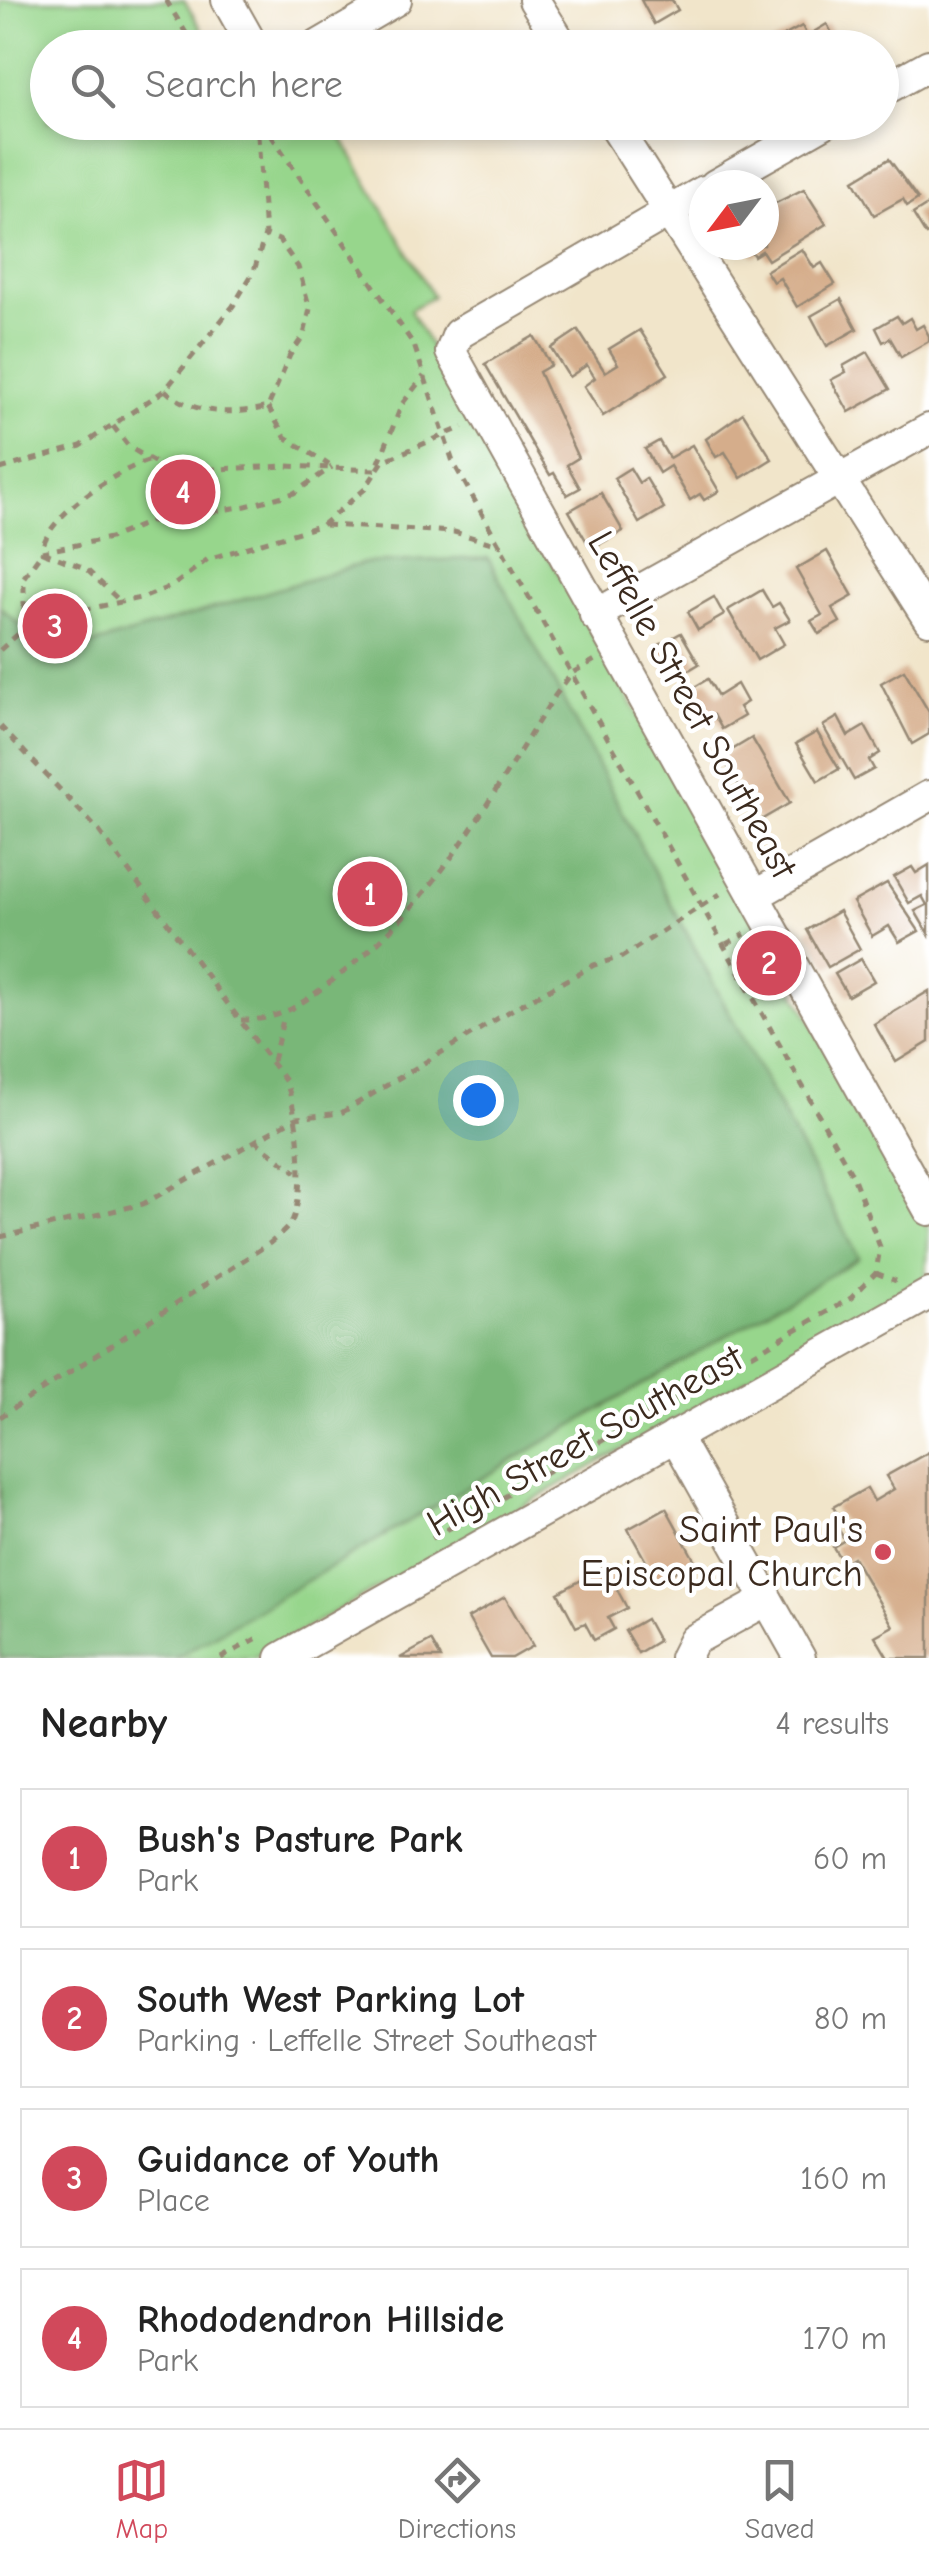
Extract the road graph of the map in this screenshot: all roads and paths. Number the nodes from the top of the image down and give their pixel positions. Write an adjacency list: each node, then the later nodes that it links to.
1 (166, 0): 5 (path)
2 (227, 0): 6 (street)
3 (396, 0): 7 (street)
4 (534, 0): 8 (street)
5 (184, 30)
6 (244, 30)
7 (345, 30)
8 (553, 30)
9 (929, 64): 10 (street)
10 (899, 81)
11 (261, 140): 18 (path)
12 (273, 140): 19 (path)
13 (623, 140): 17 (street)
14 (794, 140): 15 (street)
15 (741, 170)
16 (689, 199): 17 (street)
17 (668, 211): 22 (street, Leffelle Street Southeast); 30 (street)
18 (265, 234): 20 (path); 21 (path)
19 (424, 376): 25 (path); 29 (path)
20 (165, 390): 21 (path); 23 (path)
21 (268, 407): 27 (path)
22 (483, 415): 25 (path); 35 (street, Leffelle Street Southeast)
23 (112, 426): 26 (path); 28 (path)
24 (929, 430): 30 (street)
25 (445, 438): 29 (path); 32 (path)
26 (148, 461): 27 (path); 33 (path)
27 (332, 467): 29 (path); 33 (path)
28 (0, 469)
29 (376, 470): 31 (path)
30 (840, 480): 35 (street); 36 (street)
31 (322, 525): 32 (path); 34 (path)
32 (502, 546): 40 (path)
33 (42, 552): 34 (path); 37 (path)
34 (122, 603): 37 (path)
35 (596, 615): 38 (street, Leffelle Street Southeast)
36 (929, 620)
37 (24, 626): 39 (path)
38 (615, 649): 40 (path); 43 (street, Leffelle Street Southeast)
39 (0, 650)
40 (572, 673): 44 (path); 47 (path)
41 (0, 726): 48 (path)
42 (929, 796): 43 (street)
43 (749, 888): 44 (path); 53 (street, Leffelle Street Southeast)
44 (702, 904): 46 (path); 50 (path)
45 (734, 939): 46 (path)
46 (726, 944): 55 (path)
47 (284, 1016): 48 (path); 49 (path)
48 (241, 1020): 49 (path)
49 (273, 1064): 50 (path)
50 (296, 1118): 51 (path); 52 (path)
51 (254, 1140): 52 (path); 54 (path)
52 (298, 1174): 58 (path)
53 (929, 1210)
54 (0, 1236)
55 (876, 1273): 56 (path); 60 (path)
56 (898, 1282)
57 (929, 1294): 59 (street, High Street Southeast)
58 (0, 1418)
59 (675, 1436): 61 (street); 62 (street, High Street Southeast)
60 (418, 1547)
61 (768, 1600): 64 (street); 65 (street)
62 (275, 1645): 63 (path)
63 (221, 1658)
64 (685, 1658)
65 (800, 1658)

